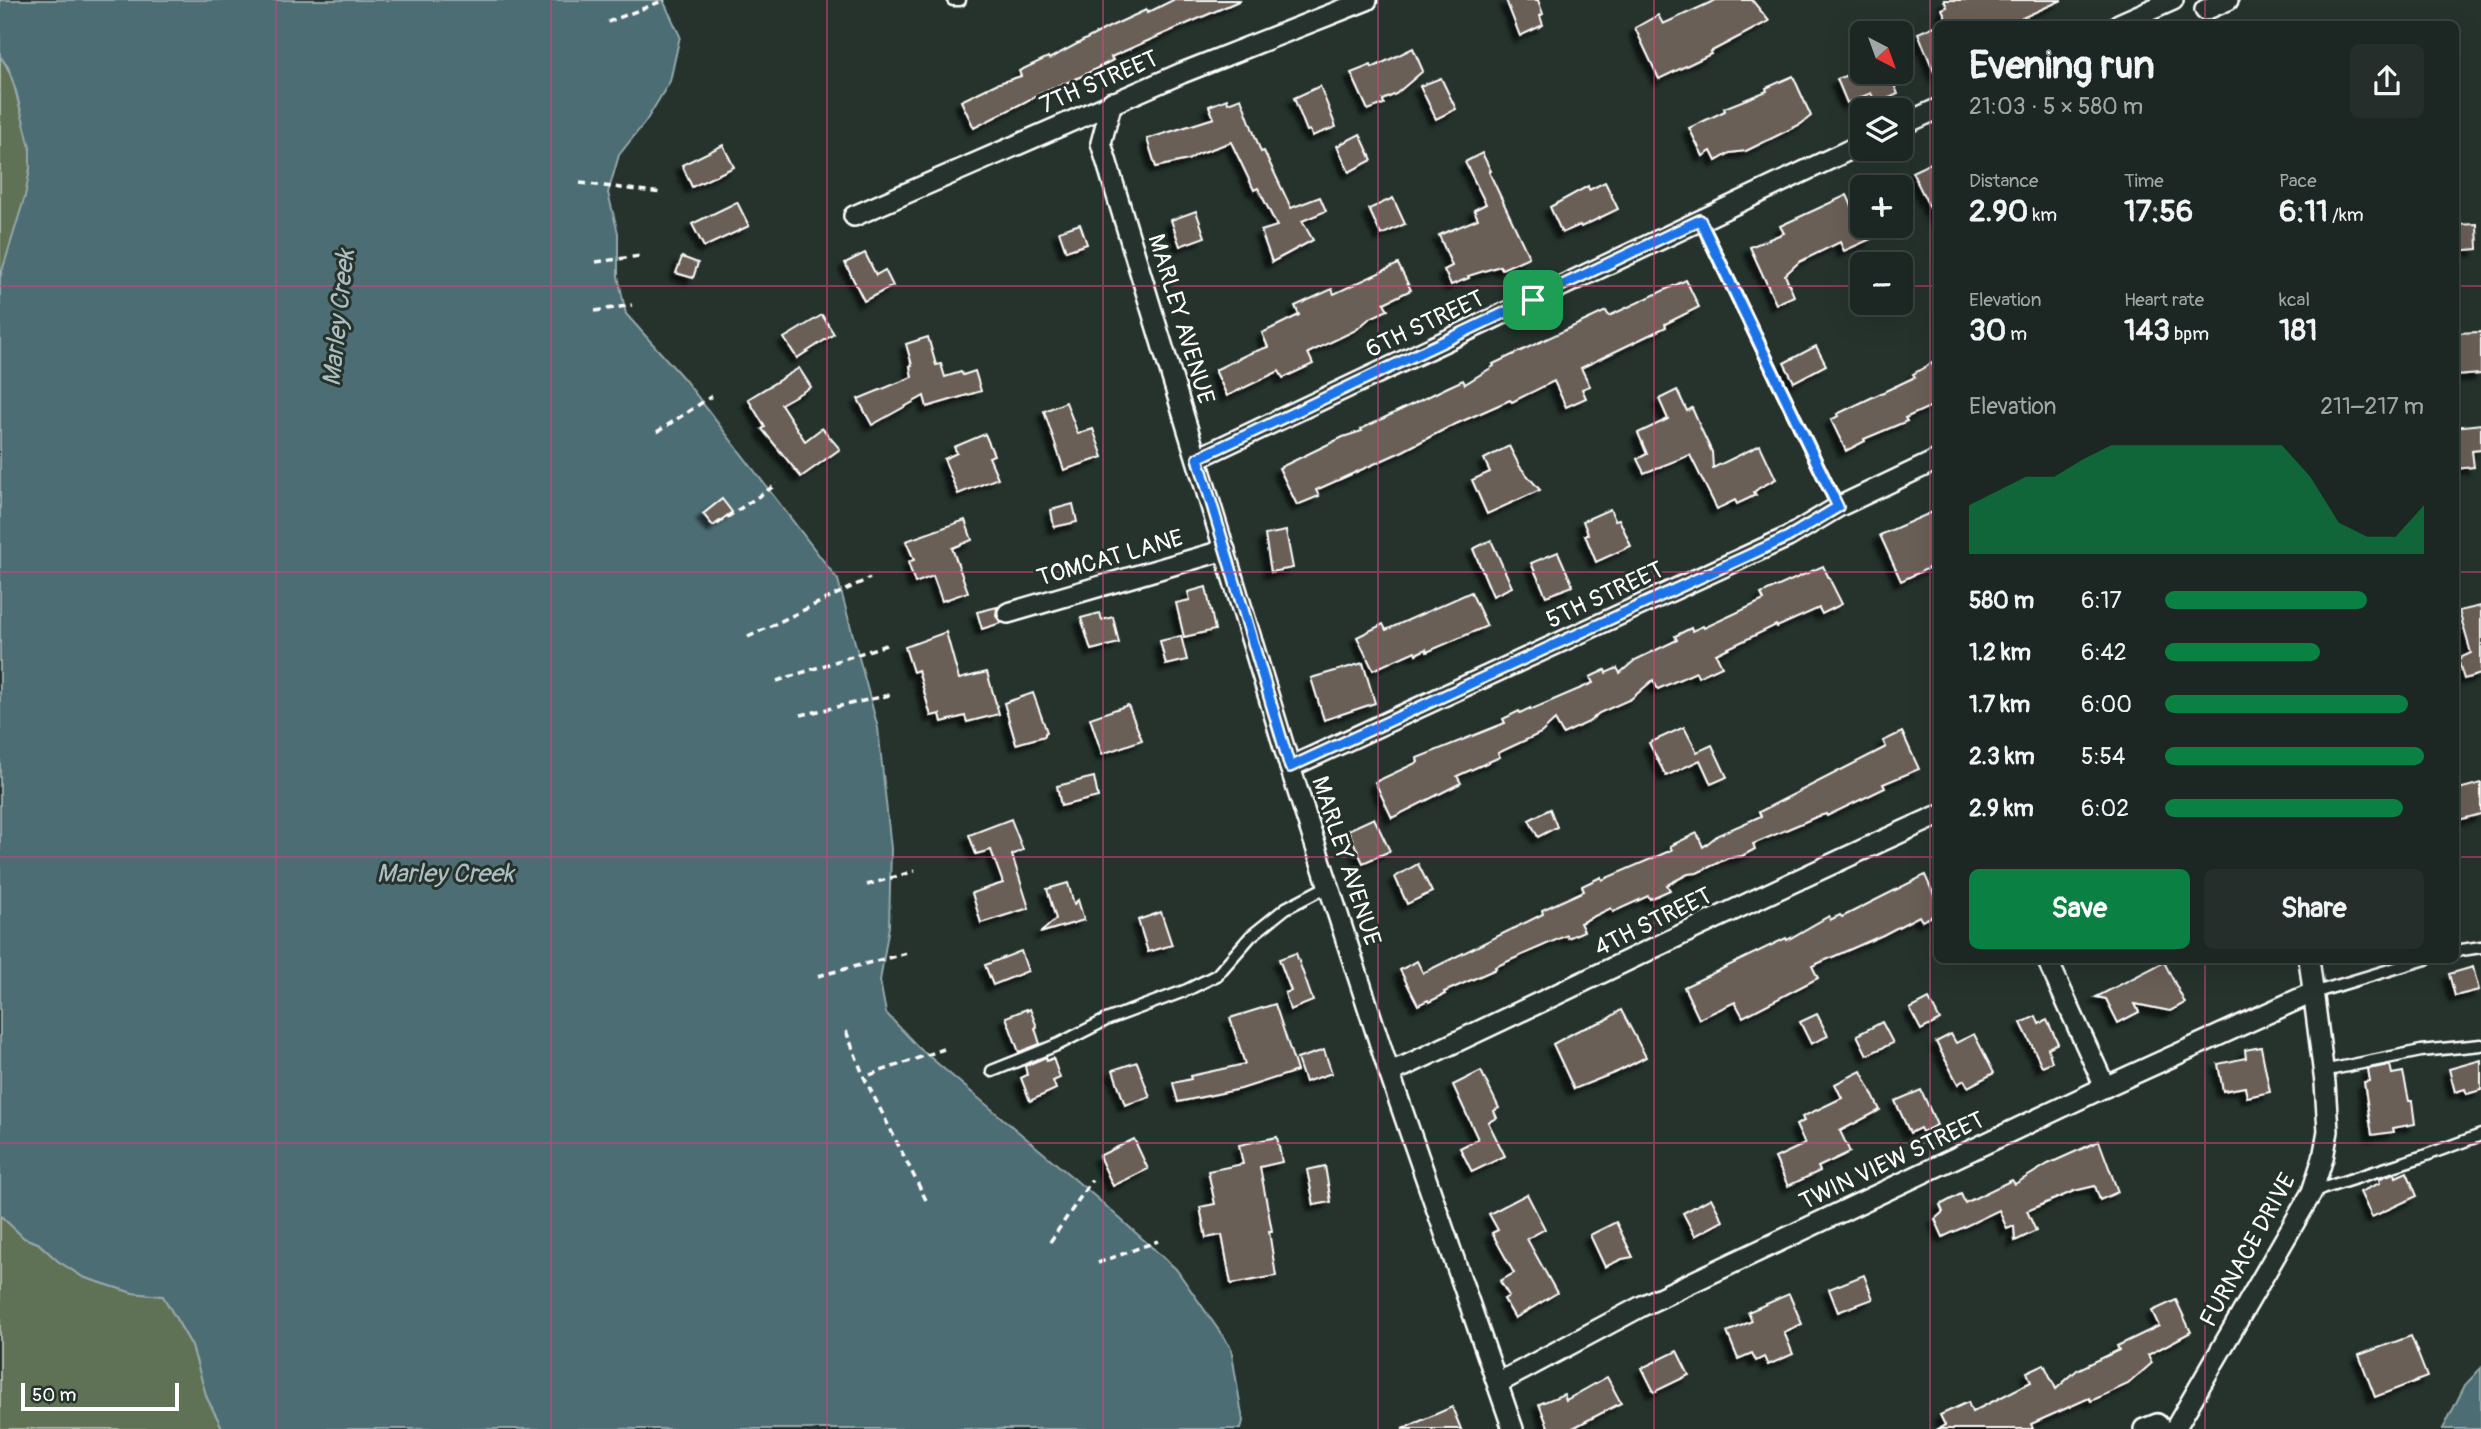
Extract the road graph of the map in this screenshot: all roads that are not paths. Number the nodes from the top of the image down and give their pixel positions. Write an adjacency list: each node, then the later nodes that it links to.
1 (953, 0): 2 (lane)
2 (960, 0)
3 (1367, 0): 6 (street, 7TH STREET)
4 (2173, 0): 8 (street)
5 (2228, 0): 7 (street)
6 (1319, 9): 9 (street, 7TH STREET)
7 (2204, 12)
8 (2126, 21)
9 (1112, 102): 13 (street, 7TH STREET); 15 (street, MARLEY AVENUE)
10 (1934, 110): 11 (street)
11 (1913, 120)
12 (1850, 150): 14 (street, 6TH STREET)
13 (854, 216)
14 (1700, 220): 15 (street, 6TH STREET); 17 (lane)
15 (1198, 458): 18 (street, MARLEY AVENUE)
16 (1934, 461): 17 (street, 5TH STREET)
17 (1838, 507): 20 (street, 5TH STREET)
18 (1225, 550): 19 (street, TOMCAT LANE); 20 (street, MARLEY AVENUE)
19 (1008, 612)
20 (1290, 767): 22 (street, MARLEY AVENUE)
21 (1934, 817): 32 (street, 4TH STREET)
22 (1328, 886): 31 (lane); 32 (street, MARLEY AVENUE)
23 (2481, 947): 24 (lane)
24 (2459, 950)
25 (2049, 963): 33 (street)
26 (2309, 963): 28 (street, FURNACE DRIVE)
27 (2413, 963): 28 (lane)
28 (2312, 993): 30 (street, FURNACE DRIVE); 33 (street, TWIN VIEW STREET)
29 (2481, 1045): 30 (lane)
30 (2323, 1070): 35 (street, FURNACE DRIVE)
31 (992, 1071)
32 (1389, 1072): 36 (street, MARLEY AVENUE)
33 (2105, 1087): 36 (street, TWIN VIEW STREET)
34 (2481, 1135): 35 (lane)
35 (2312, 1192): 40 (street, FURNACE DRIVE)
36 (1498, 1383): 37 (street, MARLEY AVENUE)
37 (1513, 1429)
38 (2144, 1429): 39 (street)
39 (2162, 1429)
40 (2175, 1429)

